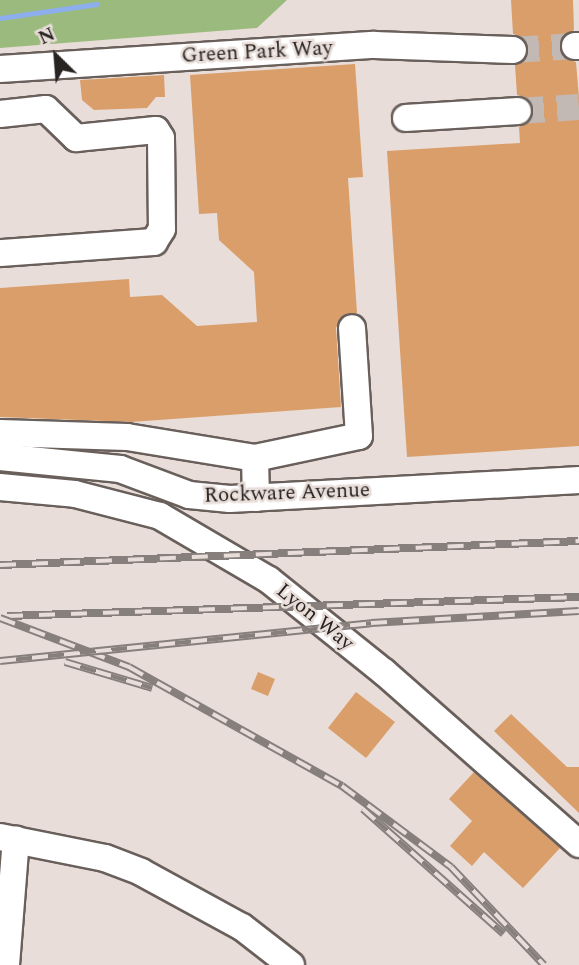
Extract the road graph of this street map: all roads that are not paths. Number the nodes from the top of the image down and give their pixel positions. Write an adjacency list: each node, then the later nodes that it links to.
1 (513, 50): 2 (street, Green Park Way)
2 (0, 69)
3 (518, 111): 5 (street)
4 (0, 114): 6 (street)
5 (406, 118)
6 (0, 253)
7 (352, 328): 10 (street)
8 (0, 433): 10 (street)
9 (0, 457): 13 (street, Rockware Avenue)
10 (255, 458): 13 (street)
11 (579, 480): 13 (street, Rockware Avenue)
12 (0, 487): 15 (street, Lyon Way)
13 (256, 498)
14 (8, 838): 16 (street); 17 (street)
15 (579, 844)
16 (6, 965)
17 (291, 965)

